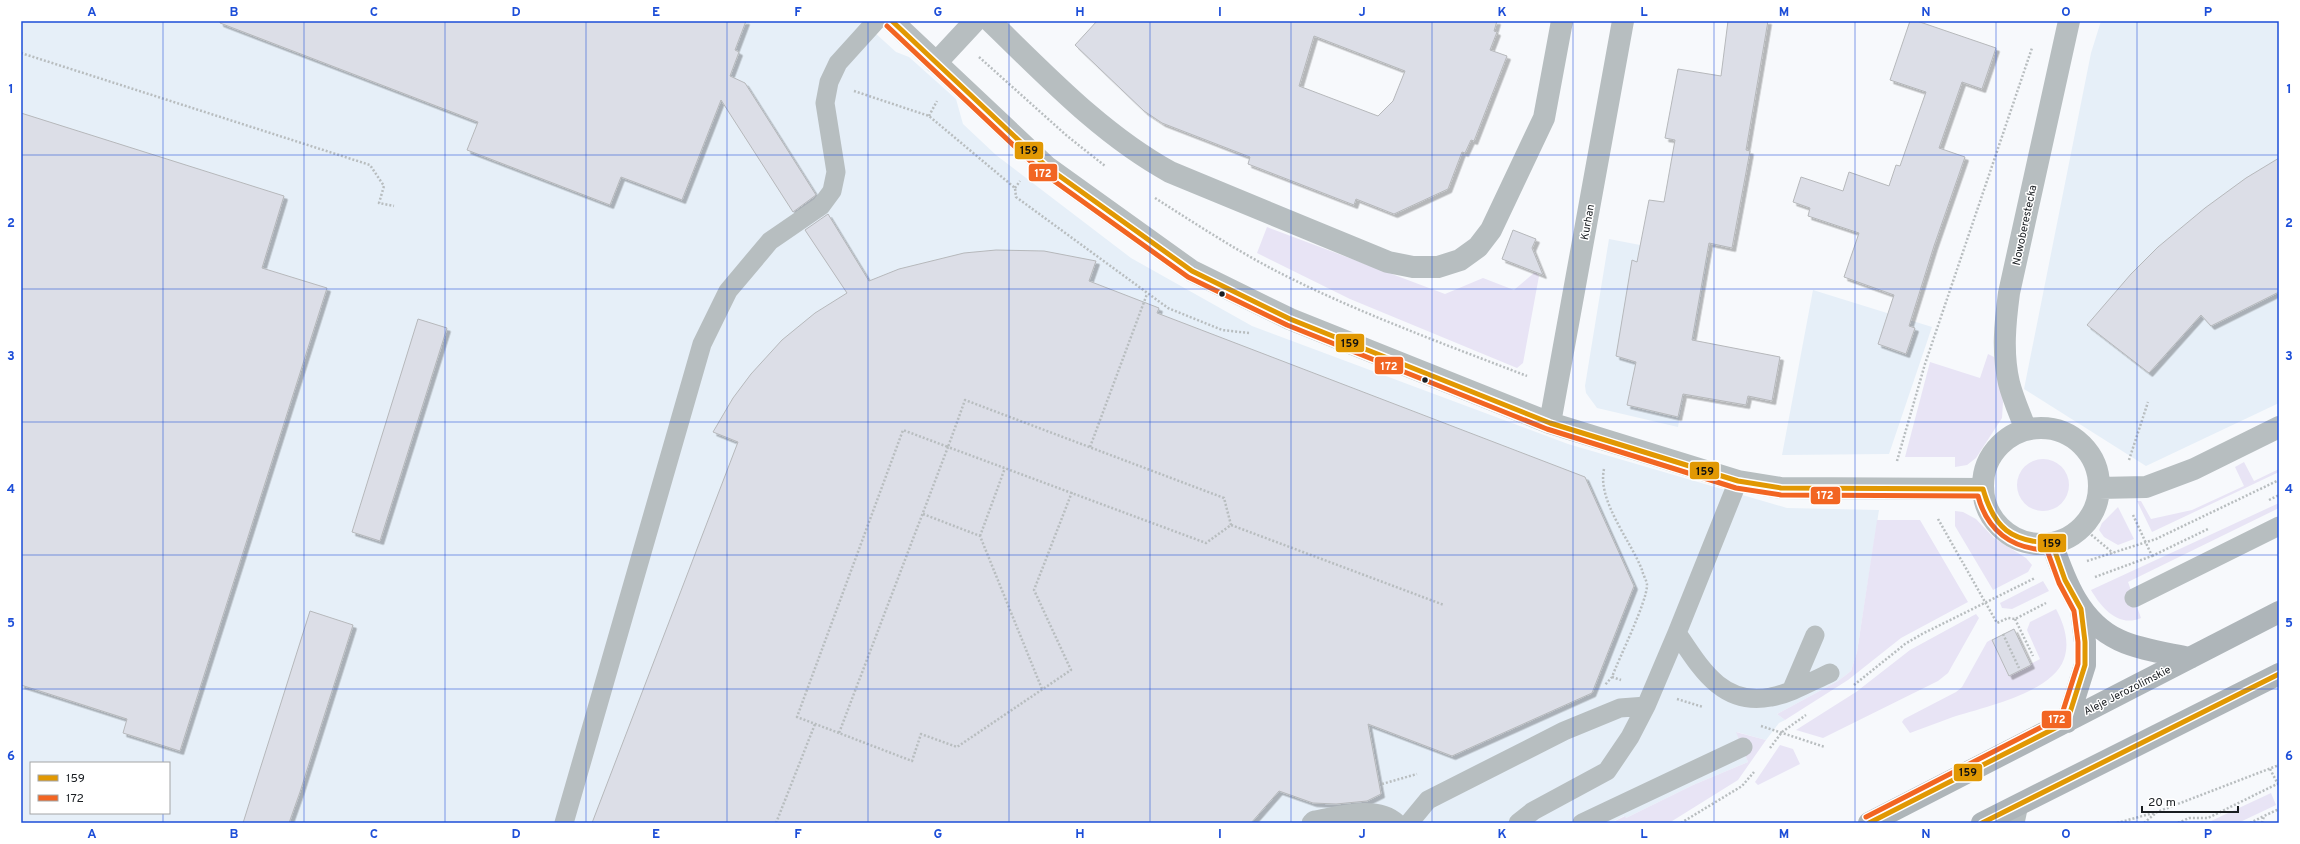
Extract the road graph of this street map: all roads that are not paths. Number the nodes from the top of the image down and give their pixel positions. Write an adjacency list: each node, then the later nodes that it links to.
1 (876, 21): 30 (lane)
2 (892, 21): 8 (street)
3 (975, 21): 8 (street)
4 (990, 21): 5 (street)
5 (1562, 21)
6 (1623, 21): 9 (street, Kurhan)
7 (2069, 21): 11 (street, Nowoberestecka)
8 (936, 63): 9 (street)
9 (1550, 423): 12 (street)
10 (2279, 427): 13 (street)
11 (2026, 430): 13 (street); 14 (street)
12 (1738, 481): 14 (street); 20 (lane)
13 (2099, 488): 16 (street)
14 (1983, 489): 16 (street)
15 (2279, 526): 17 (lane)
16 (2052, 543): 18 (main road)
17 (2134, 598)
18 (2081, 609): 22 (main road); 27 (main road)
19 (2279, 612): 22 (main road, Aleje Jerozolimskie)
20 (1677, 633): 25 (lane); 26 (lane)
21 (1815, 635): 25 (lane)
22 (2190, 658): 27 (main road, Aleje Jerozolimskie)
23 (1830, 673): 25 (lane)
24 (2279, 674): 29 (main road)
25 (1792, 689)
26 (1646, 706): 33 (lane); 34 (lane)
27 (2067, 722): 36 (main road, Aleje Jerozolimskie)
28 (1743, 747): 35 (lane)
29 (2017, 814): 37 (main road)
30 (564, 823)
31 (1311, 823): 32 (lane)
32 (1397, 823)
33 (1409, 823)
34 (1518, 823)
35 (1582, 823)
36 (1869, 823)
37 (1982, 823)

